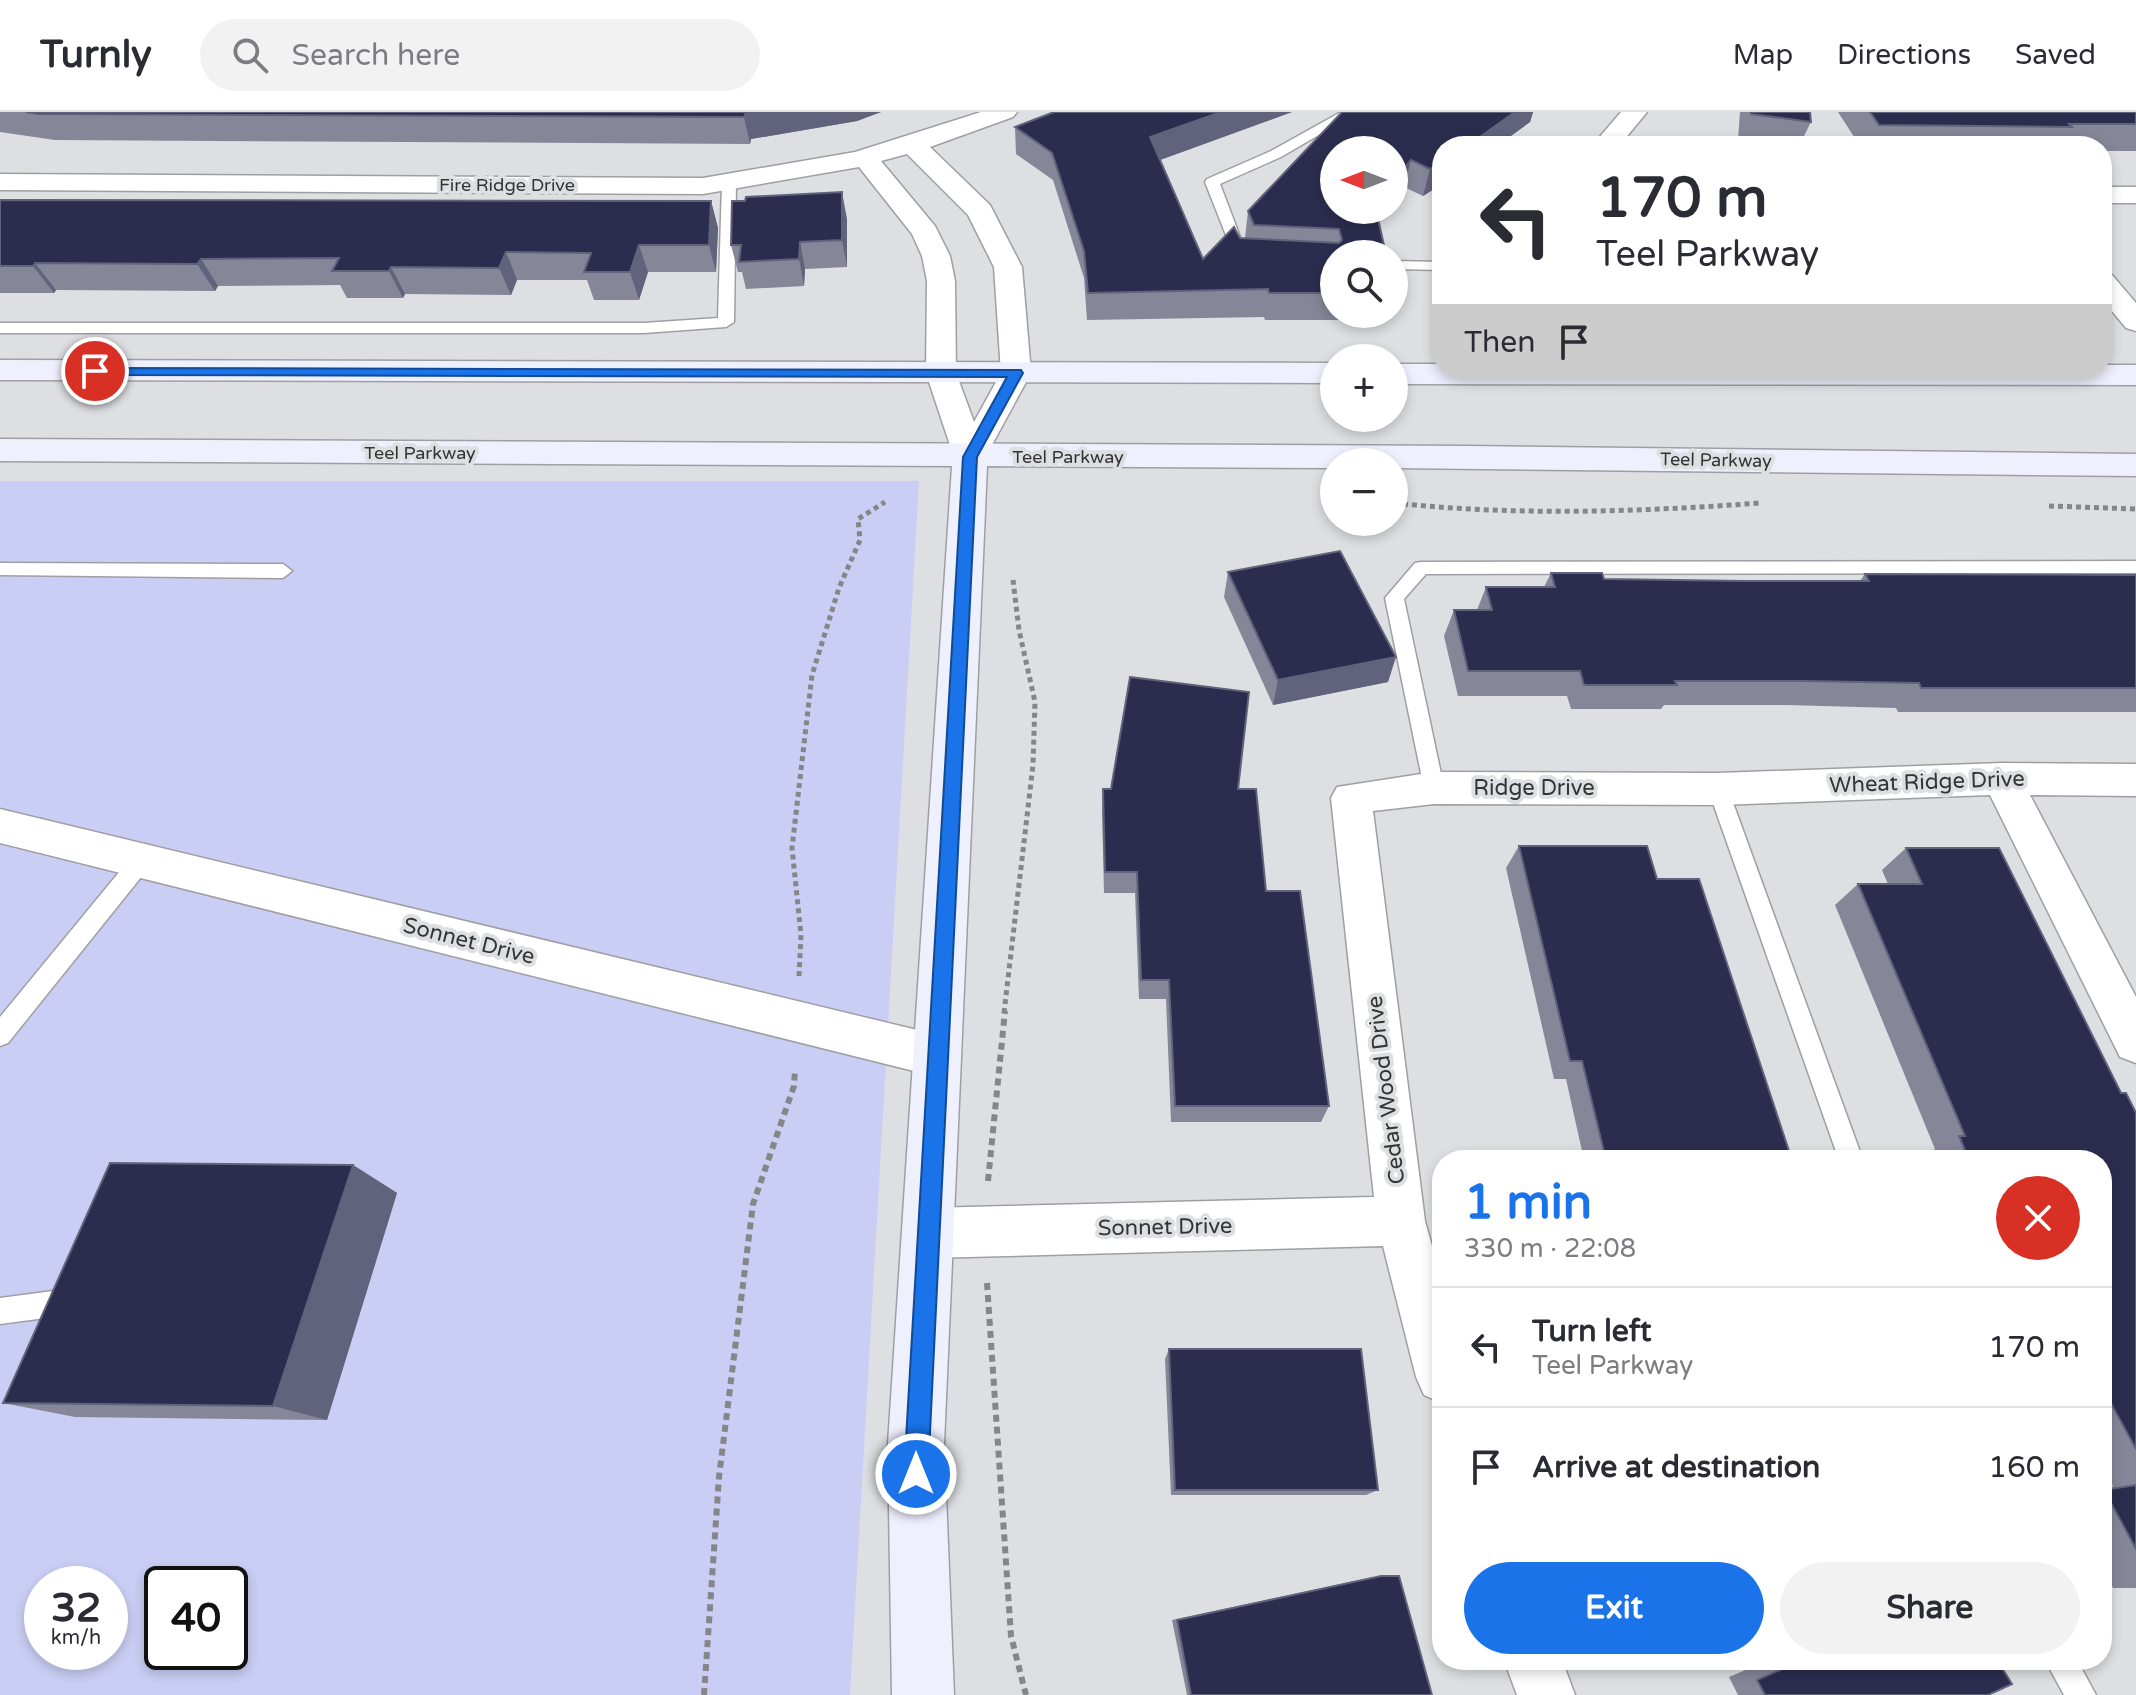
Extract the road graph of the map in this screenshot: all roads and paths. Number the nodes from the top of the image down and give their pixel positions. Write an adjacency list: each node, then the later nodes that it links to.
1 (1004, 112): 5 (street, Fire Ridge Drive)
2 (1351, 112): 11 (lane)
3 (1634, 112): 4 (street)
4 (1617, 136)
5 (913, 145): 6 (street, Fire Ridge Drive); 19 (street)
6 (867, 160): 8 (street, Fire Ridge Drive); 18 (street)
7 (0, 182): 8 (street, Fire Ridge Drive)
8 (729, 183): 16 (lane)
9 (2112, 195): 10 (street)
10 (2136, 195)
11 (1257, 260)
12 (1408, 265): 13 (lane)
13 (1432, 266)
14 (2112, 293): 15 (street)
15 (2136, 322)
16 (0, 328)
17 (0, 370): 18 (main road)
18 (941, 373): 19 (main road); 26 (street)
19 (1016, 373): 20 (main road); 26 (street)
20 (1320, 373)
21 (1408, 374): 22 (main road)
22 (1432, 374)
23 (2112, 375): 24 (main road)
24 (2136, 375)
25 (0, 450): 26 (main road, Teel Parkway)
26 (970, 457): 27 (main road, Teel Parkway); 47 (main road)
27 (2136, 465)
28 (885, 502): 44 (path)
29 (1764, 503): 30 (path)
30 (1408, 504)
31 (2037, 506): 32 (path)
32 (2136, 509)
33 (2136, 567): 39 (lane)
34 (0, 569): 36 (lane)
35 (1012, 569): 50 (path)
36 (283, 571)
37 (2002, 779): 38 (street, Wheat Ridge Drive); 40 (street, Wheat Ridge Drive); 46 (street)
38 (2136, 780)
39 (1434, 788): 40 (street, Ridge Drive); 41 (street, Ridge Drive)
40 (1718, 789): 48 (lane)
41 (1351, 798): 49 (street, Cedar Wood Drive)
42 (0, 826): 43 (street, Sonnet Drive)
43 (142, 860): 44 (street, Sonnet Drive); 45 (lane)
44 (797, 1022): 47 (street, Sonnet Drive); 57 (path)
45 (0, 1035)
46 (2136, 1042)
47 (938, 1056): 51 (main road)
48 (1847, 1150)
49 (1401, 1221): 50 (street, Sonnet Drive); 54 (street, Cedar Wood Drive)
50 (983, 1231): 51 (street, Sonnet Drive); 59 (path)
51 (928, 1233): 58 (main road)
52 (0, 1311): 53 (lane)
53 (98, 1313)
54 (1432, 1339)
55 (1537, 1670): 60 (street)
56 (2066, 1670): 61 (lane)
57 (704, 1695)
58 (923, 1695)
59 (1026, 1695)
60 (1546, 1695)
61 (2081, 1695)

